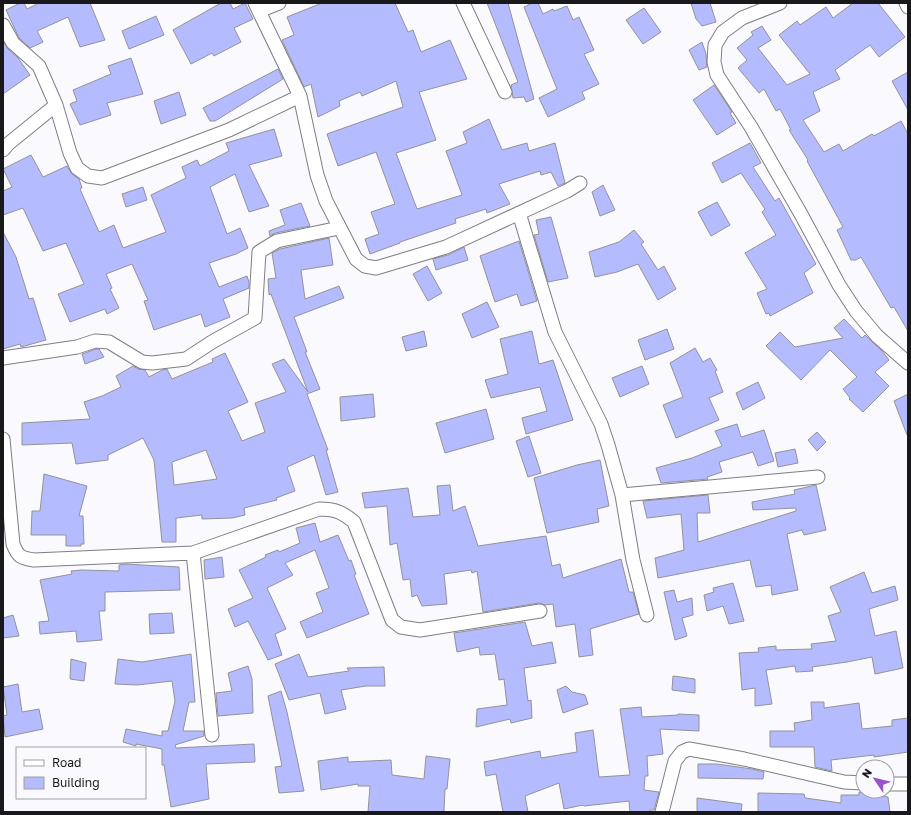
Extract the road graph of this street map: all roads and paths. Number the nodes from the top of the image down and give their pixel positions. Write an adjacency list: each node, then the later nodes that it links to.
1 (279, 3): 5 (street)
2 (463, 3): 9 (street)
3 (780, 3): 6 (street)
4 (906, 3): 7 (street)
5 (257, 7): 10 (street)
6 (759, 7): 17 (street)
7 (908, 7)
8 (3, 25): 11 (street)
9 (505, 92)
10 (300, 96): 11 (street); 15 (street)
11 (56, 105): 12 (street)
12 (3, 150)
13 (580, 183): 14 (street)
14 (519, 213): 15 (street); 20 (street)
15 (339, 228): 16 (street)
16 (3, 358)
17 (908, 364)
18 (3, 439): 21 (street)
19 (818, 477): 20 (street)
20 (622, 494): 23 (street)
21 (193, 553): 22 (street); 24 (street)
22 (540, 611)
23 (648, 615)
24 (212, 735)
25 (855, 783): 28 (street)
26 (895, 784): 27 (street)
27 (908, 784)
28 (662, 812)

